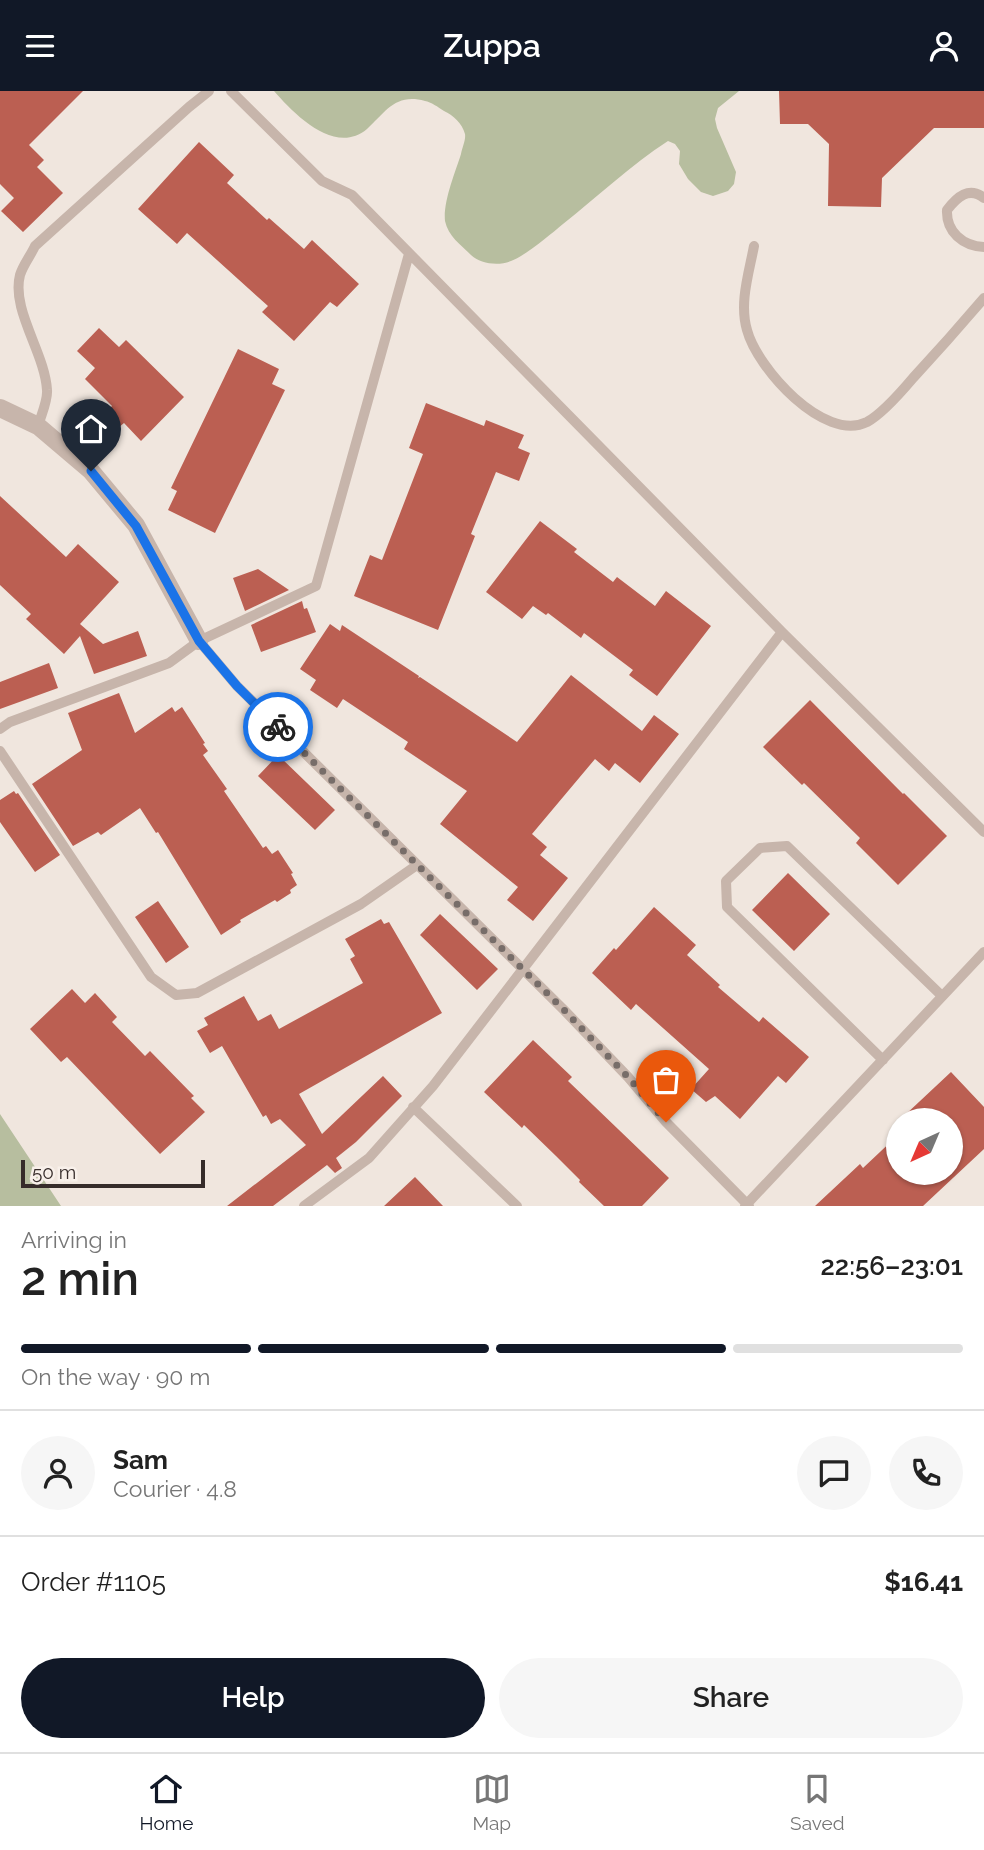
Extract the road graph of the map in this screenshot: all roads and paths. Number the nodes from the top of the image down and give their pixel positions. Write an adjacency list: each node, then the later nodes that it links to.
1 (209, 91): 9 (lane)
2 (231, 91): 6 (lane)
3 (984, 198): 5 (lane)
4 (754, 246): 7 (lane)
5 (984, 247)
6 (409, 254): 10 (lane); 11 (lane)
7 (984, 298)
8 (0, 408): 9 (street)
9 (38, 426): 11 (street)
10 (782, 632): 14 (lane); 17 (lane)
11 (199, 641): 12 (lane); 15 (lane)
12 (0, 729)
13 (0, 751): 15 (lane)
14 (984, 832)
15 (417, 865): 17 (lane)
16 (984, 952): 18 (lane)
17 (522, 969): 20 (lane); 21 (lane)
18 (942, 996): 19 (lane); 19 (lane)
19 (883, 1059): 21 (lane)
20 (413, 1107): 22 (lane); 23 (lane)
21 (747, 1205)
22 (304, 1206)
23 (517, 1206)

